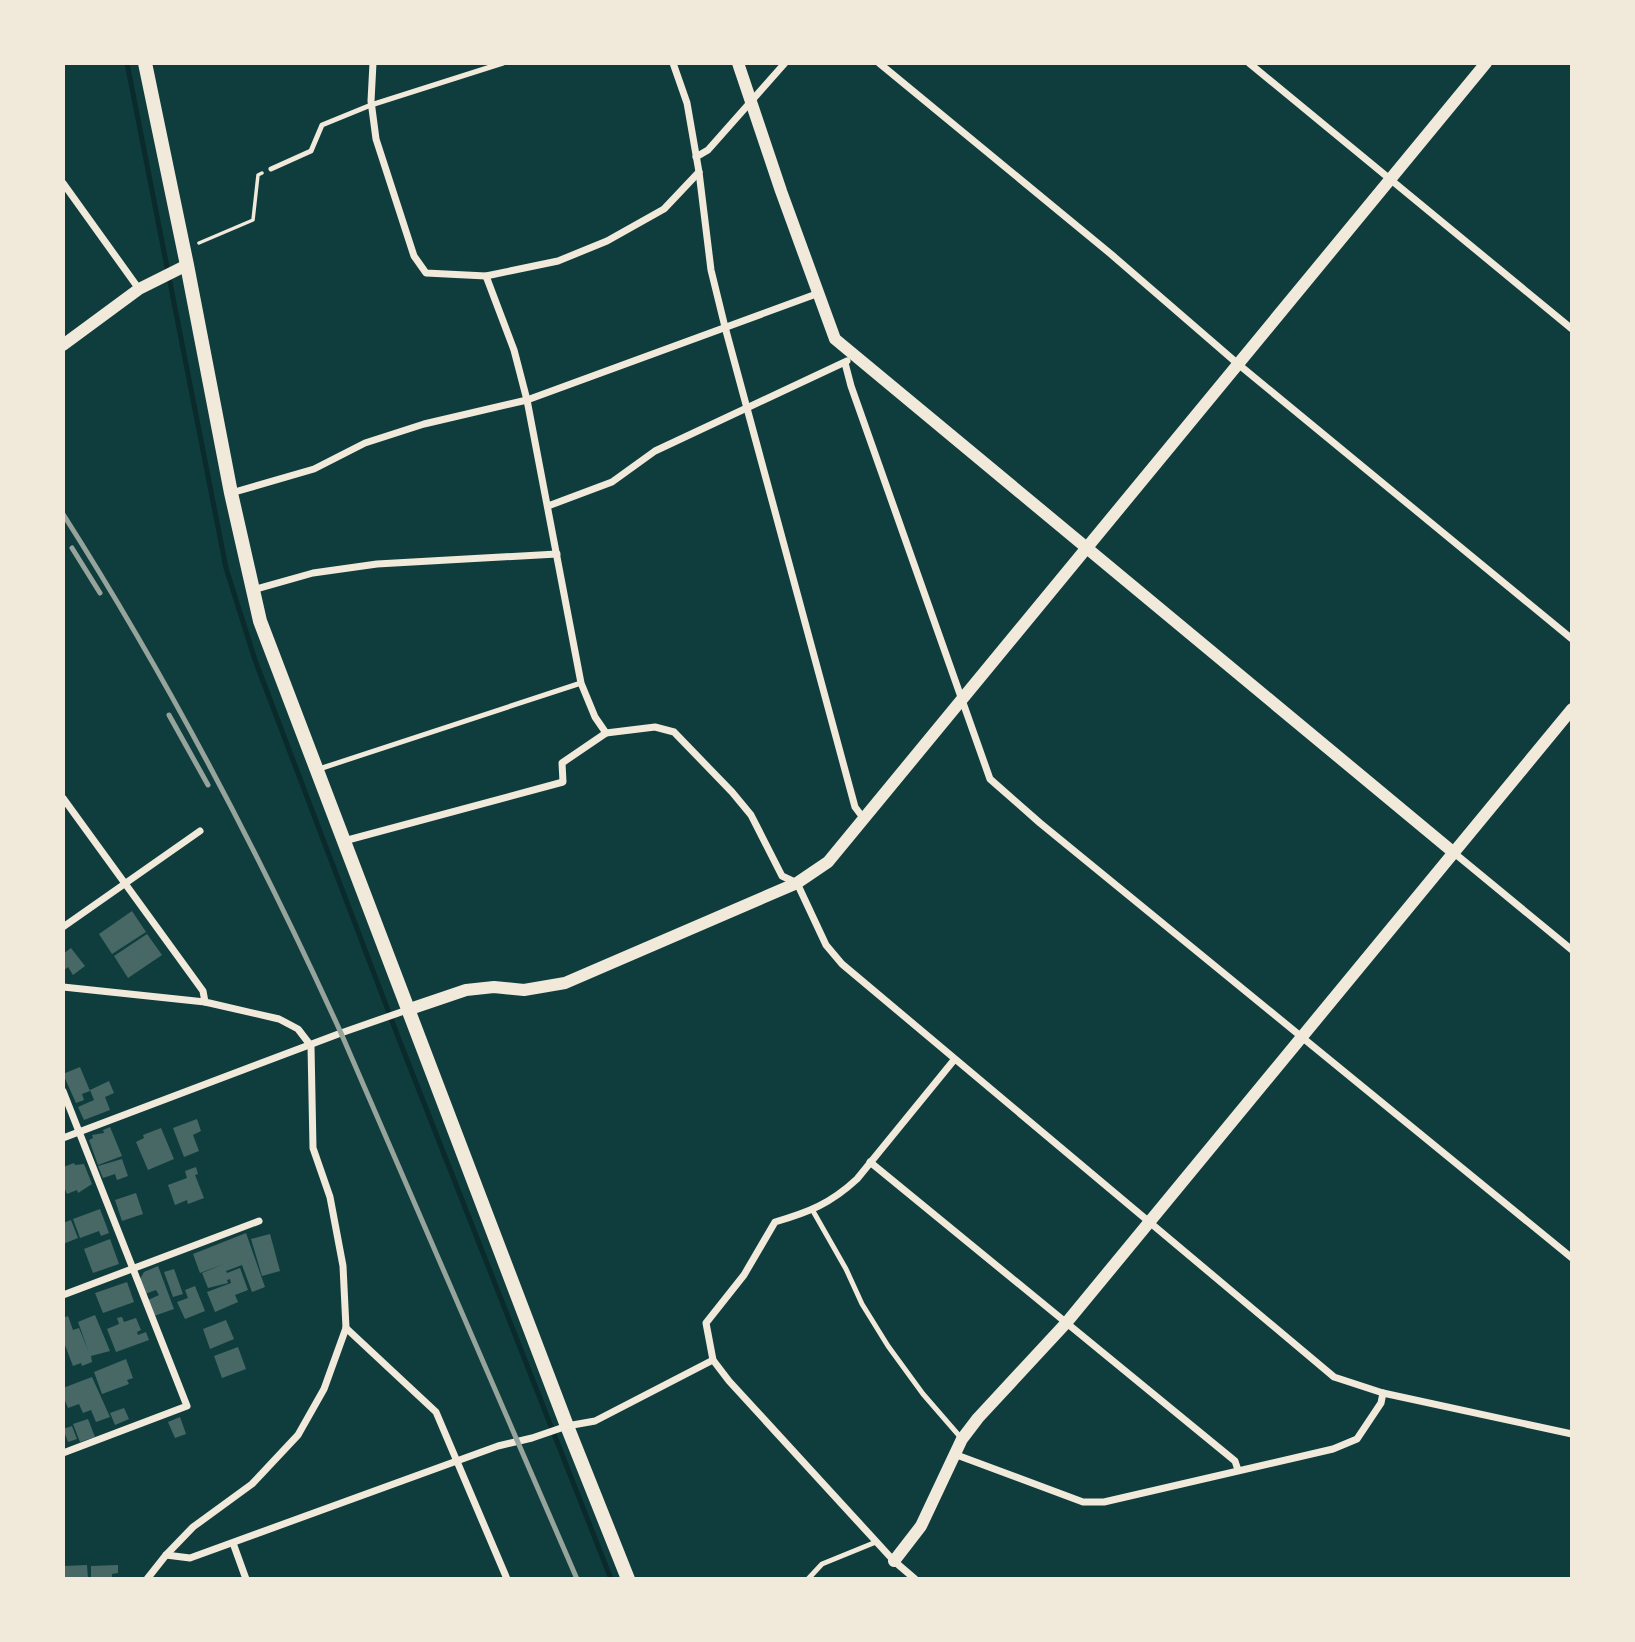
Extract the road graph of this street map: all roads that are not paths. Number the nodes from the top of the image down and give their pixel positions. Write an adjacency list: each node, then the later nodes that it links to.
1 (145, 63): 17 (main road)
2 (373, 63): 11 (street)
3 (503, 63): 11 (lane)
4 (673, 63): 12 (street)
5 (738, 63): 10 (street)
6 (785, 63): 10 (street)
7 (879, 63): 25 (street)
8 (1249, 63): 15 (street)
9 (1486, 63): 15 (street)
10 (752, 103): 12 (street); 20 (street)
11 (371, 105): 13 (lane); 18 (street)
12 (696, 157): 14 (street)
13 (271, 169)
14 (699, 172): 18 (street); 21 (street)
15 (1390, 179): 22 (street); 25 (street)
16 (63, 183): 19 (street)
17 (185, 266): 19 (street); 28 (main road)
18 (486, 276): 26 (street)
19 (145, 286): 23 (street)
20 (819, 293): 21 (street); 24 (street)
21 (725, 327): 26 (street); 27 (street)
22 (1572, 329)
23 (63, 345)
24 (848, 359): 27 (street); 30 (street); 35 (street)
25 (1238, 364): 30 (street); 33 (street)
26 (527, 400): 28 (street); 29 (street)
27 (746, 408): 29 (street); 40 (street)
28 (231, 493): 32 (main road)
29 (548, 506): 31 (street)
30 (1086, 550): 35 (street); 43 (street)
31 (557, 554): 32 (street); 34 (street)
32 (252, 590): 38 (main road)
33 (1572, 639)
34 (581, 684): 37 (street); 38 (lane)
35 (963, 700): 40 (street); 51 (street)
36 (1572, 709): 43 (street)
37 (606, 733): 42 (street); 44 (street)
38 (316, 770): 42 (main road)
39 (63, 798): 45 (street)
40 (864, 819): 44 (street)
41 (200, 831): 45 (street)
42 (343, 841): 50 (main road)
43 (1453, 852): 47 (street); 51 (street)
44 (797, 883): 50 (street); 53 (street)
45 (124, 885): 46 (street); 49 (street)
46 (63, 927)
47 (1572, 950)
48 (63, 987): 49 (street)
49 (205, 1002): 52 (street)
50 (404, 1011): 52 (street); 68 (main road)
51 (1303, 1037): 59 (street); 61 (street)
52 (311, 1046): 55 (street); 65 (street)
53 (954, 1059): 57 (street); 59 (street)
54 (63, 1091): 55 (street)
55 (80, 1132): 56 (street); 62 (street)
56 (63, 1138)
57 (870, 1162): 58 (street); 64 (street)
58 (813, 1210): 66 (street); 70 (lane)
59 (1150, 1221): 64 (street); 67 (street)
60 (259, 1222): 62 (street)
61 (1572, 1258)
62 (132, 1268): 63 (street); 71 (street)
63 (63, 1295)
64 (1067, 1322): 70 (street); 74 (street)
65 (346, 1328): 73 (street); 77 (street)
66 (713, 1360): 68 (street); 75 (street)
67 (1383, 1393): 69 (street); 74 (street)
68 (563, 1428): 73 (street); 82 (main road)
69 (1572, 1434)
70 (962, 1439): 72 (street)
71 (63, 1453)
72 (954, 1454): 74 (street); 78 (street)
73 (458, 1460): 76 (street); 81 (street)
74 (1238, 1470)
75 (876, 1542): 78 (street); 83 (lane)
76 (233, 1543): 77 (street); 80 (street)
77 (166, 1555): 79 (street)
78 (894, 1560): 84 (street)
79 (147, 1579)
80 (246, 1579)
81 (508, 1579)
82 (628, 1579)
83 (808, 1579)
84 (915, 1579)

